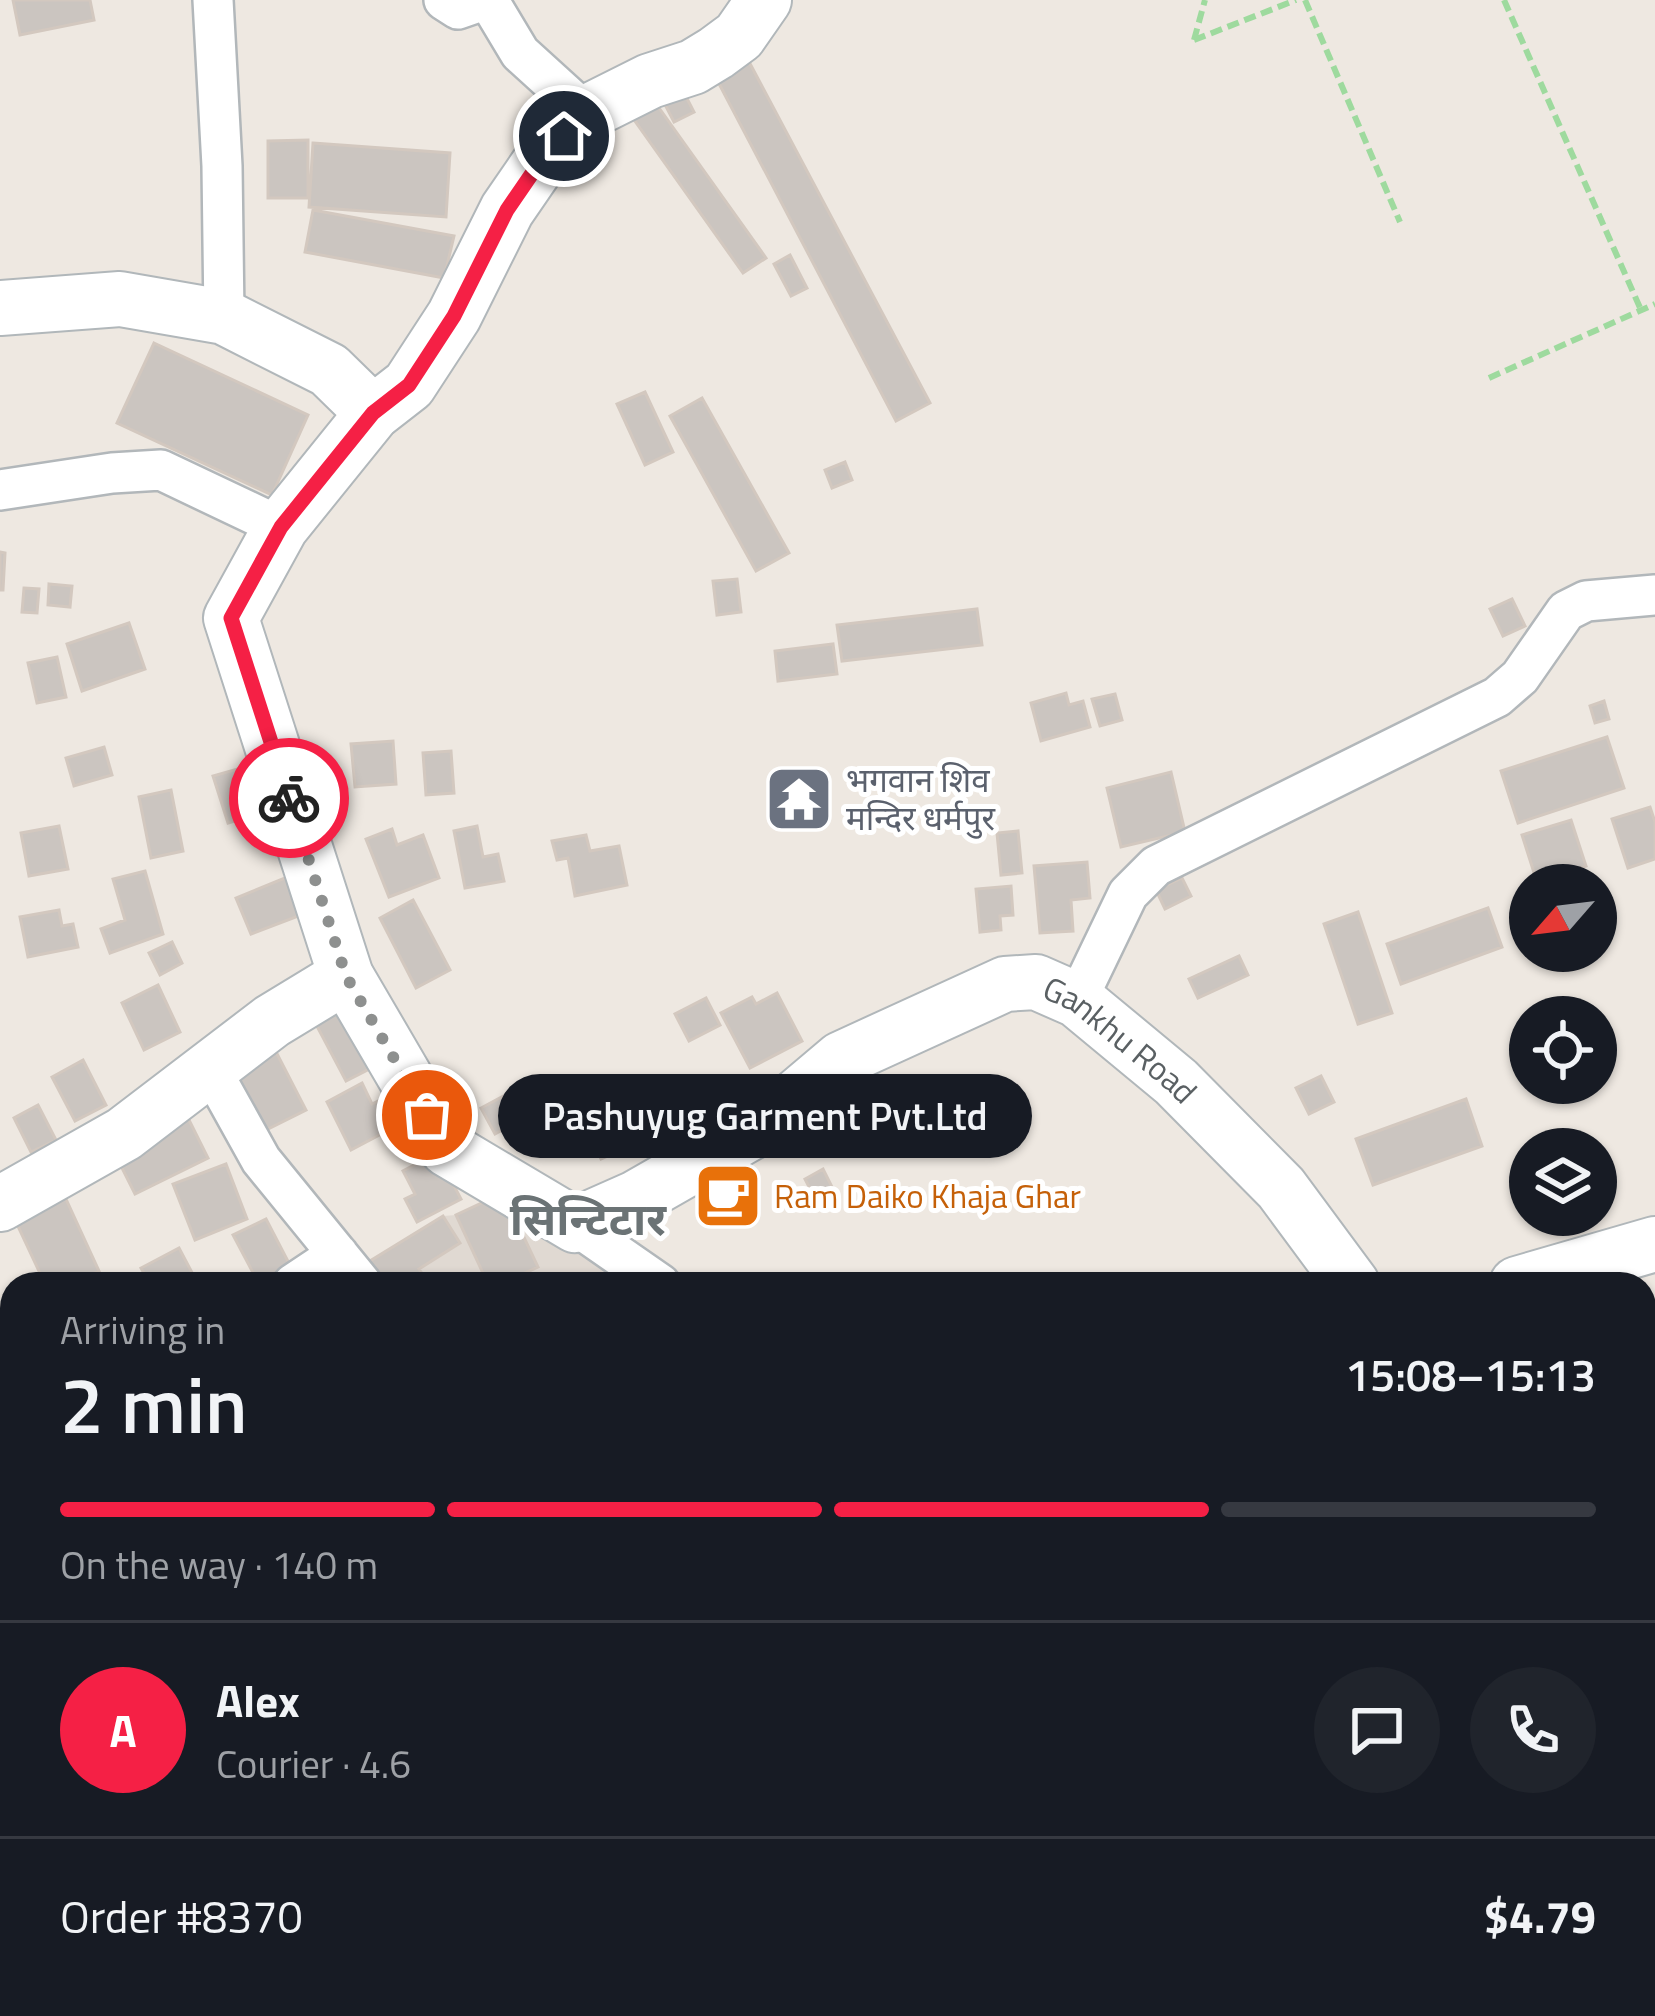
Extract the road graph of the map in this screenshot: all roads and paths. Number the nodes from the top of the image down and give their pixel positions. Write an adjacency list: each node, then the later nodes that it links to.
1 (213, 0): 12 (street)
2 (444, 0): 7 (street)
3 (764, 0): 7 (main road)
4 (1205, 0): 5 (path)
5 (1301, 0): 8 (path)
6 (1504, 0): 11 (path)
7 (586, 113): 14 (main road)
8 (1400, 222)
9 (1655, 304): 11 (path)
10 (0, 308): 12 (main road)
11 (1641, 310): 13 (path)
12 (224, 317): 14 (main road)
13 (1489, 377)
14 (373, 413): 16 (main road)
15 (0, 490): 16 (street)
16 (281, 527): 18 (main road)
17 (1655, 595): 19 (street)
18 (346, 976): 20 (main road); 22 (main road)
19 (1077, 1000): 22 (main road, Gankhu Road); 26 (main road, Gankhu Road)
20 (211, 1070): 21 (main road); 24 (street)
21 (0, 1204)
22 (575, 1225): 25 (street)
23 (1652, 1252): 27 (main road)
24 (350, 1269)
25 (643, 1272)
26 (1343, 1272)
27 (1568, 1272)

